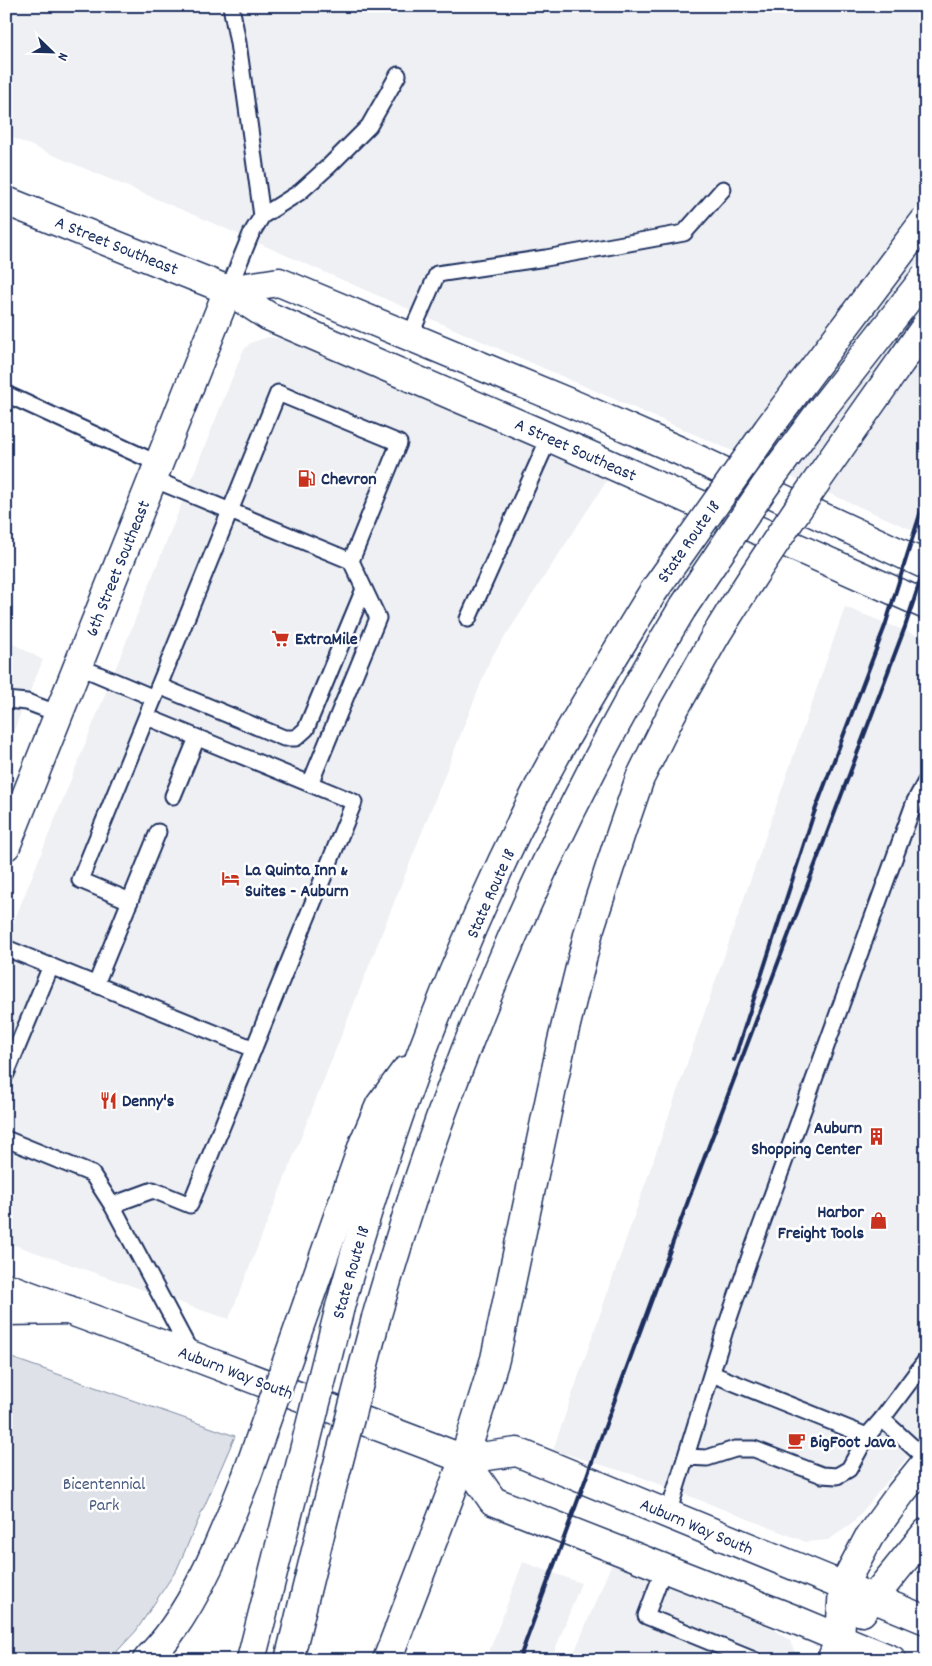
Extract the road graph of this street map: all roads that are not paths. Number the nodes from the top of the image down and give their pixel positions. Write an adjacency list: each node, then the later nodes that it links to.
1 (230, 6): 5 (lane)
2 (398, 75): 5 (lane)
3 (723, 189): 10 (lane)
4 (6, 201): 8 (main road, A Street Southeast)
5 (262, 216): 8 (lane)
6 (926, 219): 35 (main road, State Route 18, bridge)
7 (926, 276): 60 (main road, State Route 18, bridge)
8 (228, 290): 10 (main road); 12 (main road, A Street Southeast); 13 (main road, 6th Street Southeast)
9 (926, 326): 49 (main road, bridge)
10 (410, 336): 16 (main road)
11 (6, 394): 13 (lane)
12 (549, 438): 18 (main road, A Street Southeast); 19 (lane)
13 (156, 472): 14 (lane); 20 (main road, 6th Street Southeast)
14 (230, 512): 15 (lane); 15 (lane); 21 (lane)
15 (351, 561): 17 (lane)
16 (926, 564)
17 (364, 588): 21 (lane); 27 (lane)
18 (926, 605)
19 (468, 619)
20 (78, 666): 21 (lane); 23 (main road, 6th Street Southeast)
21 (157, 692): 24 (lane)
22 (6, 700): 23 (lane)
23 (59, 714): 30 (main road, 6th Street Southeast)
24 (146, 717): 25 (lane); 31 (lane)
25 (196, 738): 27 (lane); 28 (lane)
26 (926, 782): 45 (lane)
27 (310, 784): 36 (lane)
28 (173, 796)
29 (158, 832): 31 (lane)
30 (6, 846)
31 (130, 901): 34 (lane)
32 (6, 948): 33 (lane)
33 (50, 966): 34 (lane); 37 (lane)
34 (96, 984): 36 (lane)
35 (426, 1041): 58 (main road, bridge); 59 (main road, State Route 18, bridge)
36 (254, 1049): 39 (lane)
37 (6, 1074)
38 (6, 1139): 39 (lane)
39 (112, 1205): 43 (lane)
40 (6, 1287): 41 (main road, Auburn Way South)
41 (69, 1310): 42 (main road); 43 (main road, Auburn Way South)
42 (6, 1311)
43 (193, 1356): 49 (main road, Auburn Way South)
44 (926, 1360): 46 (lane)
45 (712, 1374): 47 (lane); 48 (lane)
46 (882, 1419): 47 (lane); 50 (lane)
47 (867, 1436): 48 (lane)
48 (686, 1458): 51 (lane)
49 (464, 1459): 51 (main road, Auburn Way South); 53 (main road); 61 (main road)
50 (926, 1461): 54 (main road)
51 (668, 1514): 54 (main road, Auburn Way South)
52 (926, 1533): 55 (main road)
53 (664, 1568): 57 (main road); 62 (lane)
54 (843, 1586): 55 (main road, Auburn Way South); 57 (main road)
55 (874, 1599): 56 (main road, Auburn Way South); 57 (main road)
56 (926, 1620)
57 (836, 1649): 63 (main road)
58 (148, 1660)
59 (251, 1660)
60 (289, 1660)
61 (387, 1660)
62 (754, 1660)
63 (892, 1660)

